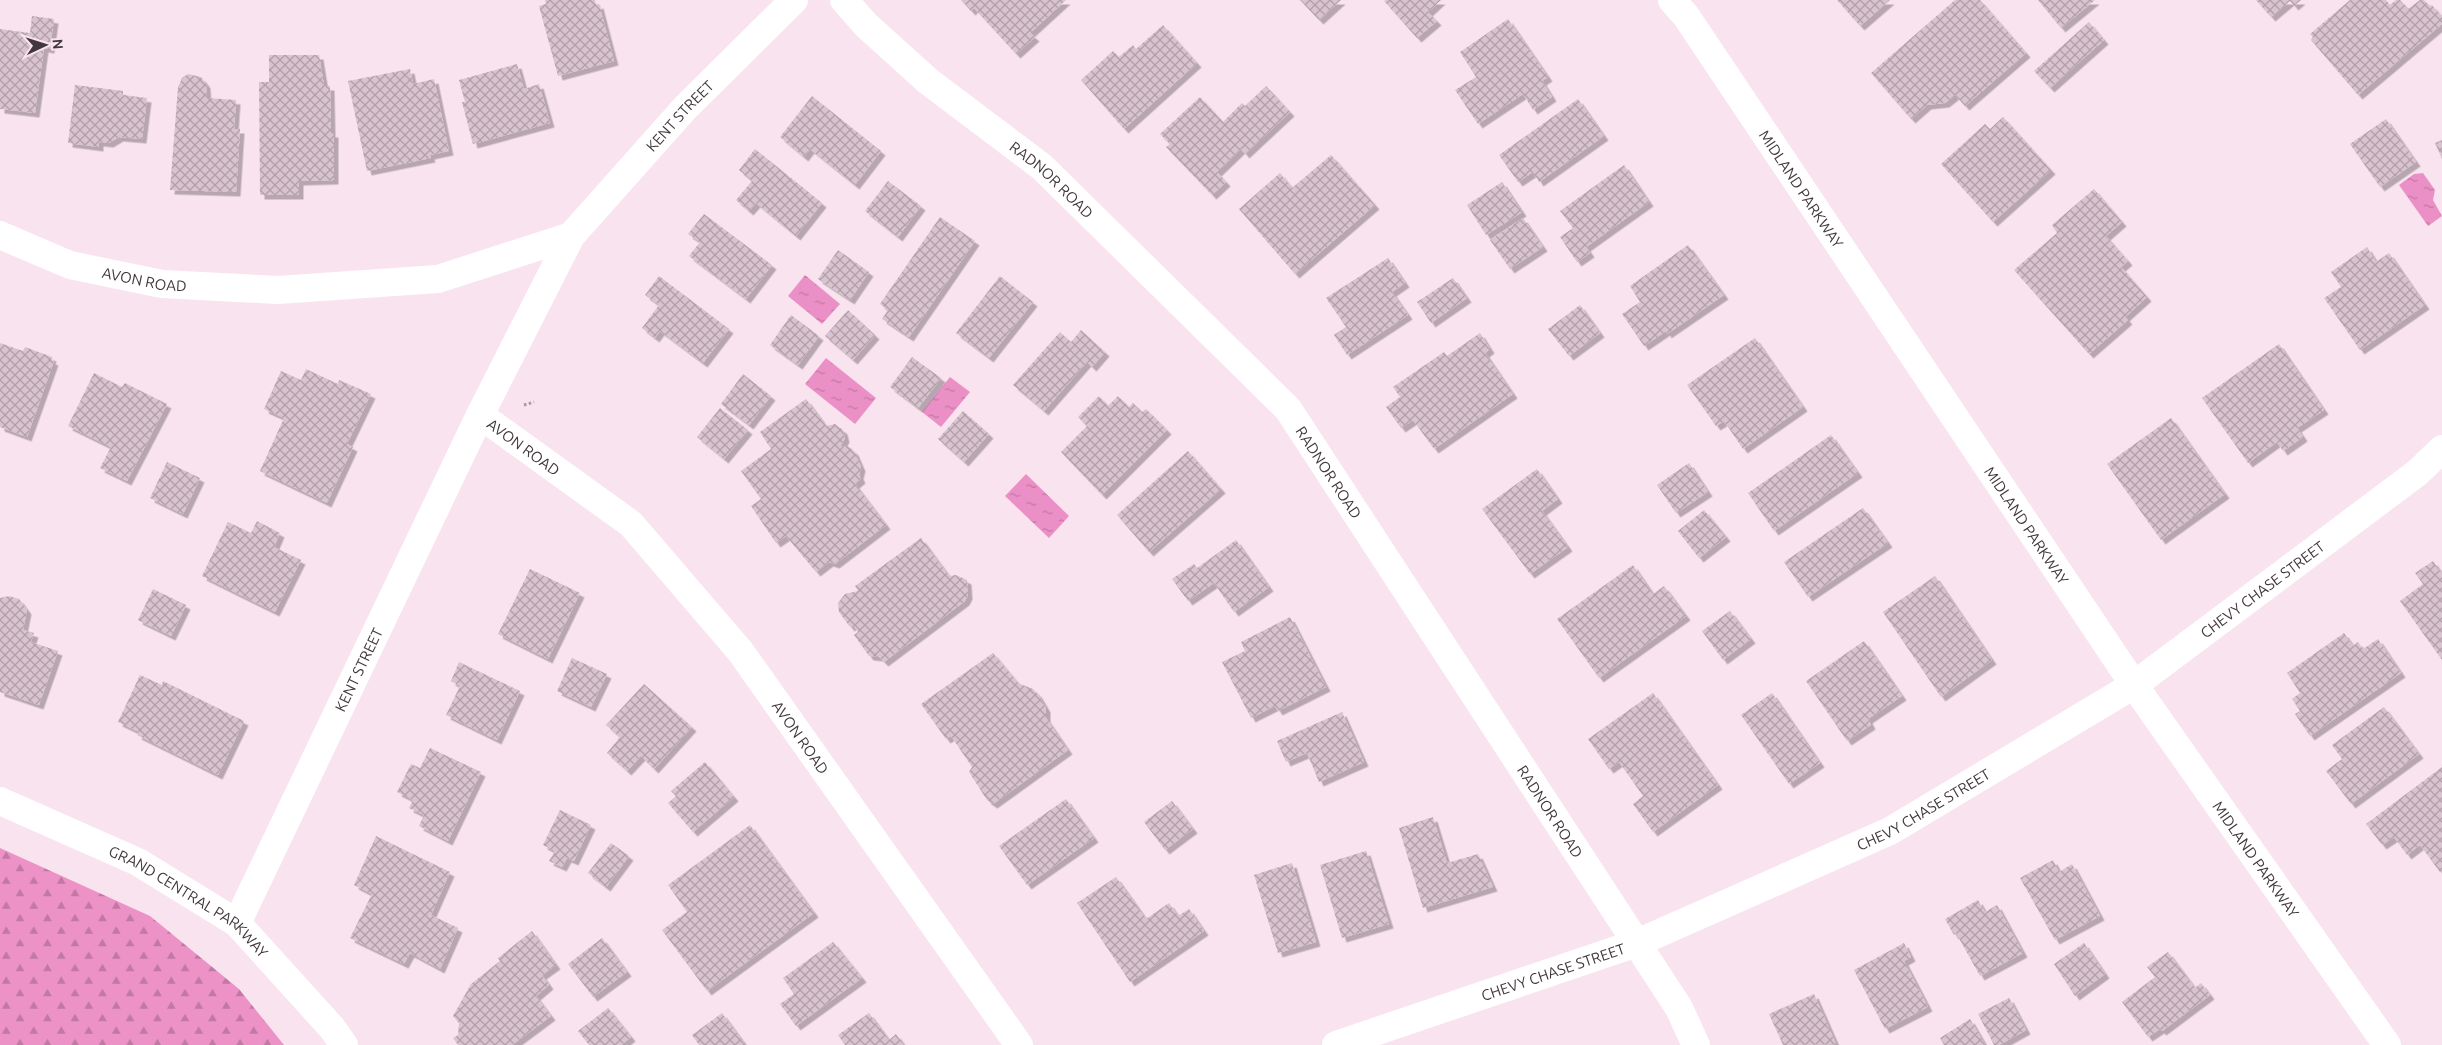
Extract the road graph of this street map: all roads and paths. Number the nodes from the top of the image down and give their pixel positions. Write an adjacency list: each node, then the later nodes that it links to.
1 (794, 0): 5 (street, KENT STREET)
2 (844, 0): 11 (street, RADNOR ROAD)
3 (1672, 0): 8 (street, MIDLAND PARKWAY)
4 (0, 235): 5 (street, AVON ROAD)
5 (572, 236): 6 (street, AVON ROAD)
6 (480, 415): 10 (street, KENT STREET); 13 (street, AVON ROAD)
7 (2442, 449): 8 (street, CHEVY CHASE STREET)
8 (2134, 685): 11 (street, CHEVY CHASE STREET); 16 (street, MIDLAND PARKWAY)
9 (0, 801): 10 (street, GRAND CENTRAL PARKWAY)
10 (237, 923): 12 (street, GRAND CENTRAL PARKWAY)
11 (1637, 943): 14 (street, CHEVY CHASE STREET); 15 (street, RADNOR ROAD)
12 (344, 1045)
13 (1018, 1045)
14 (1336, 1045)
15 (1696, 1045)
16 (2387, 1045)

